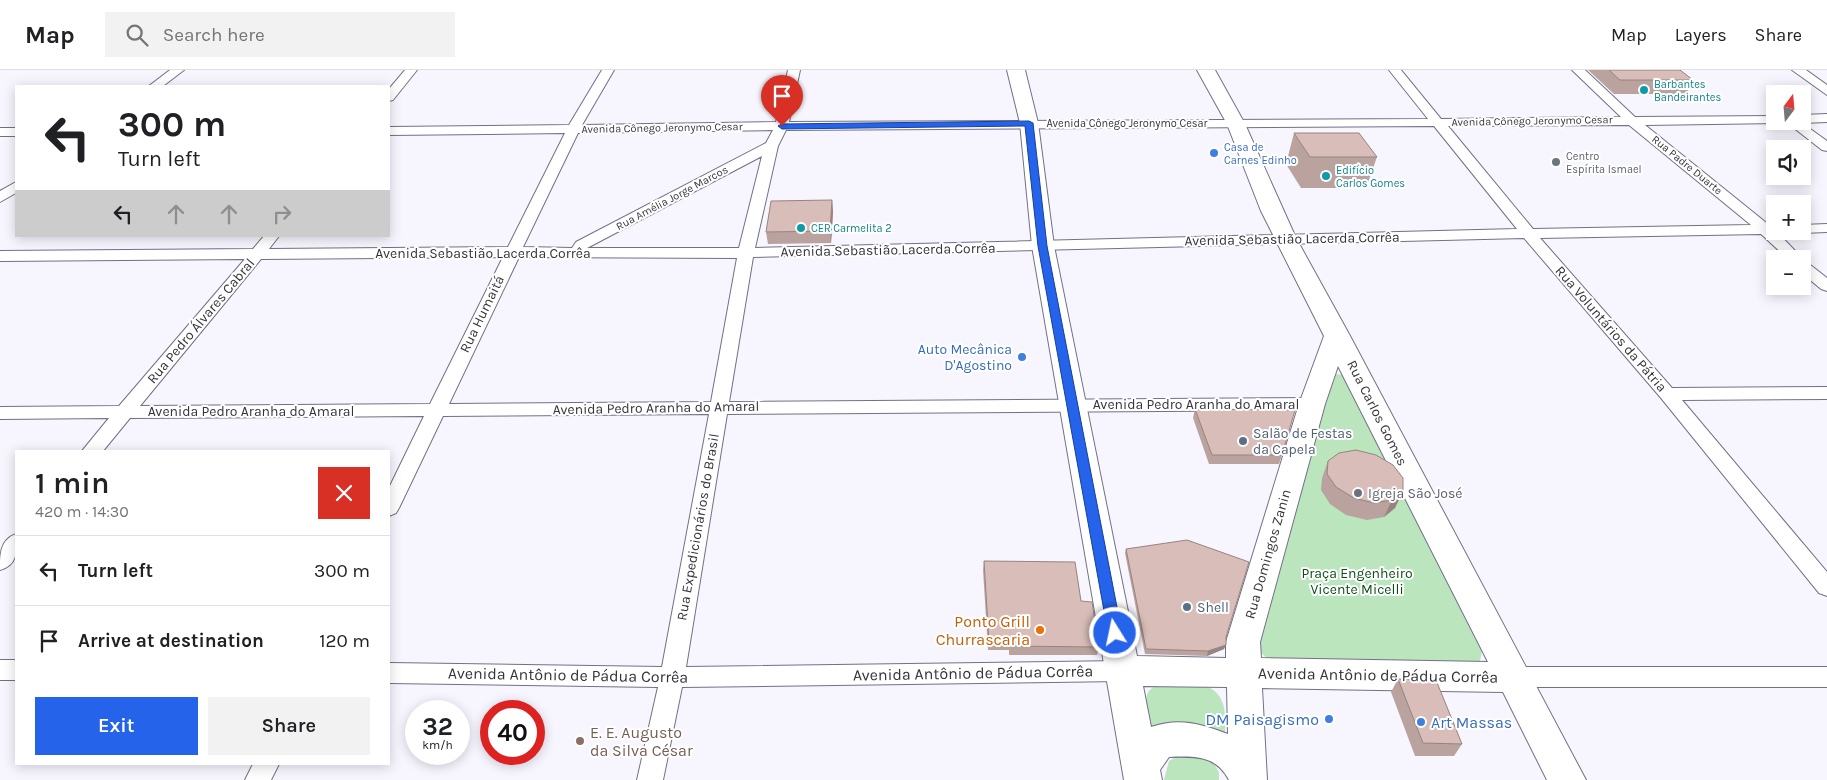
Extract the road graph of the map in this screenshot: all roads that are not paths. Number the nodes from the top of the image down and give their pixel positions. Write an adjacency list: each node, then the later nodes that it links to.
1 (178, 70): 10 (street)
2 (411, 70): 12 (street)
3 (608, 70): 21 (street, Rua Humaitá)
4 (794, 70): 20 (street, Rua Expedicionários do Brasil)
5 (1016, 70): 17 (street)
6 (1206, 70): 19 (street, Rua Carlos Gomes)
7 (1394, 70): 18 (street, Rua Voluntários da Pátria)
8 (1578, 70): 15 (street, Rua Padre Duarte)
9 (1798, 70): 11 (street)
10 (156, 85)
11 (1827, 91)
12 (390, 95)
13 (1827, 118): 14 (street)
14 (1811, 119)
15 (1630, 120): 16 (street, Avenida Cônego Jeronymo Cesar); 18 (street, Avenida Cônego Jeronymo Cesar); 30 (street, Rua Padre Duarte)
16 (1766, 120)
17 (1029, 123): 19 (street, Avenida Cônego Jeronymo Cesar); 20 (street, Avenida Cônego Jeronymo Cesar); 38 (street)
18 (1437, 123): 19 (street, Avenida Cônego Jeronymo Cesar); 34 (street, Rua Voluntários da Pátria)
19 (1236, 124): 36 (street, Rua Carlos Gomes)
20 (782, 126): 21 (street, Avenida Cônego Jeronymo Cesar); 26 (street, Rua Expedicionários do Brasil)
21 (573, 129): 23 (street, Avenida Cônego Jeronymo Cesar); 40 (street, Rua Humaitá)
22 (1803, 130): 27 (street)
23 (390, 131)
24 (0, 132): 25 (street)
25 (15, 132)
26 (771, 146): 41 (street, Rua Amélia Jorge Marcos); 42 (street, Rua Expedicionários do Brasil)
27 (1827, 147)
28 (15, 187): 29 (street)
29 (0, 198)
30 (1766, 227)
31 (1827, 228): 32 (street)
32 (1811, 229)
33 (1766, 230): 34 (street, Avenida Sebastião Lacerda Corrêa)
34 (1528, 233): 36 (street, Avenida Sebastião Lacerda Corrêa); 49 (street, Rua Voluntários da Pátria)
35 (271, 237): 43 (street, Rua Pedro Álvares Cabral)
36 (1285, 238): 38 (street, Avenida Sebastião Lacerda Corrêa); 47 (street, Rua Carlos Gomes)
37 (1779, 240): 39 (street, Rua Padre Duarte)
38 (1043, 246): 42 (street, Avenida Sebastião Lacerda Corrêa); 51 (street)
39 (1789, 250)
40 (513, 252): 41 (street, Avenida Sebastião Lacerda Corrêa); 43 (street, Avenida Sebastião Lacerda Corrêa); 53 (street, Rua Humaitá)
41 (577, 252): 42 (street, Avenida Sebastião Lacerda Corrêa)
42 (746, 253): 52 (street, Rua Expedicionários do Brasil)
43 (257, 254): 44 (street, Avenida Sebastião Lacerda Corrêa); 54 (street, Rua Pedro Álvares Cabral)
44 (0, 256)
45 (1811, 272): 46 (street)
46 (1827, 286)
47 (1337, 334): 50 (street, Rua Domingos Zanin); 67 (street, Rua Carlos Gomes)
48 (1827, 393): 49 (street)
49 (1667, 394): 60 (street, Rua Voluntários da Pátria)
50 (1312, 404): 51 (street, Avenida Pedro Aranha do Amaral); 64 (street, Rua Domingos Zanin)
51 (1073, 405): 52 (street, Avenida Pedro Aranha do Amaral); 63 (street)
52 (719, 407): 53 (street, Avenida Pedro Aranha do Amaral); 66 (street, Rua Expedicionários do Brasil)
53 (435, 410): 54 (street, Avenida Pedro Aranha do Amaral); 57 (street, Rua Humaitá)
54 (125, 412): 55 (street, Avenida Pedro Aranha do Amaral); 56 (street, Rua Pedro Álvares Cabral)
55 (0, 413)
56 (93, 450)
57 (390, 506)
58 (15, 543): 59 (street)
59 (0, 562)
60 (1827, 588)
61 (0, 670): 62 (street)
62 (15, 670)
63 (1122, 671): 64 (street, Avenida Antônio de Pádua Corrêa); 66 (street, Avenida Antônio de Pádua Corrêa); 70 (street)
64 (1244, 672): 67 (street, Avenida Antônio de Pádua Corrêa); 71 (street, Rua Domingos Zanin)
65 (390, 673): 66 (street, Avenida Antônio de Pádua Corrêa)
66 (672, 677): 73 (street, Rua Expedicionários do Brasil)
67 (1514, 677): 68 (street, Avenida Antônio de Pádua Corrêa); 74 (street, Rua Carlos Gomes)
68 (1827, 677)
69 (266, 765): 72 (street)
70 (1142, 773): 71 (street)
71 (1248, 777)
72 (258, 780)
73 (650, 780)
74 (1568, 780)

